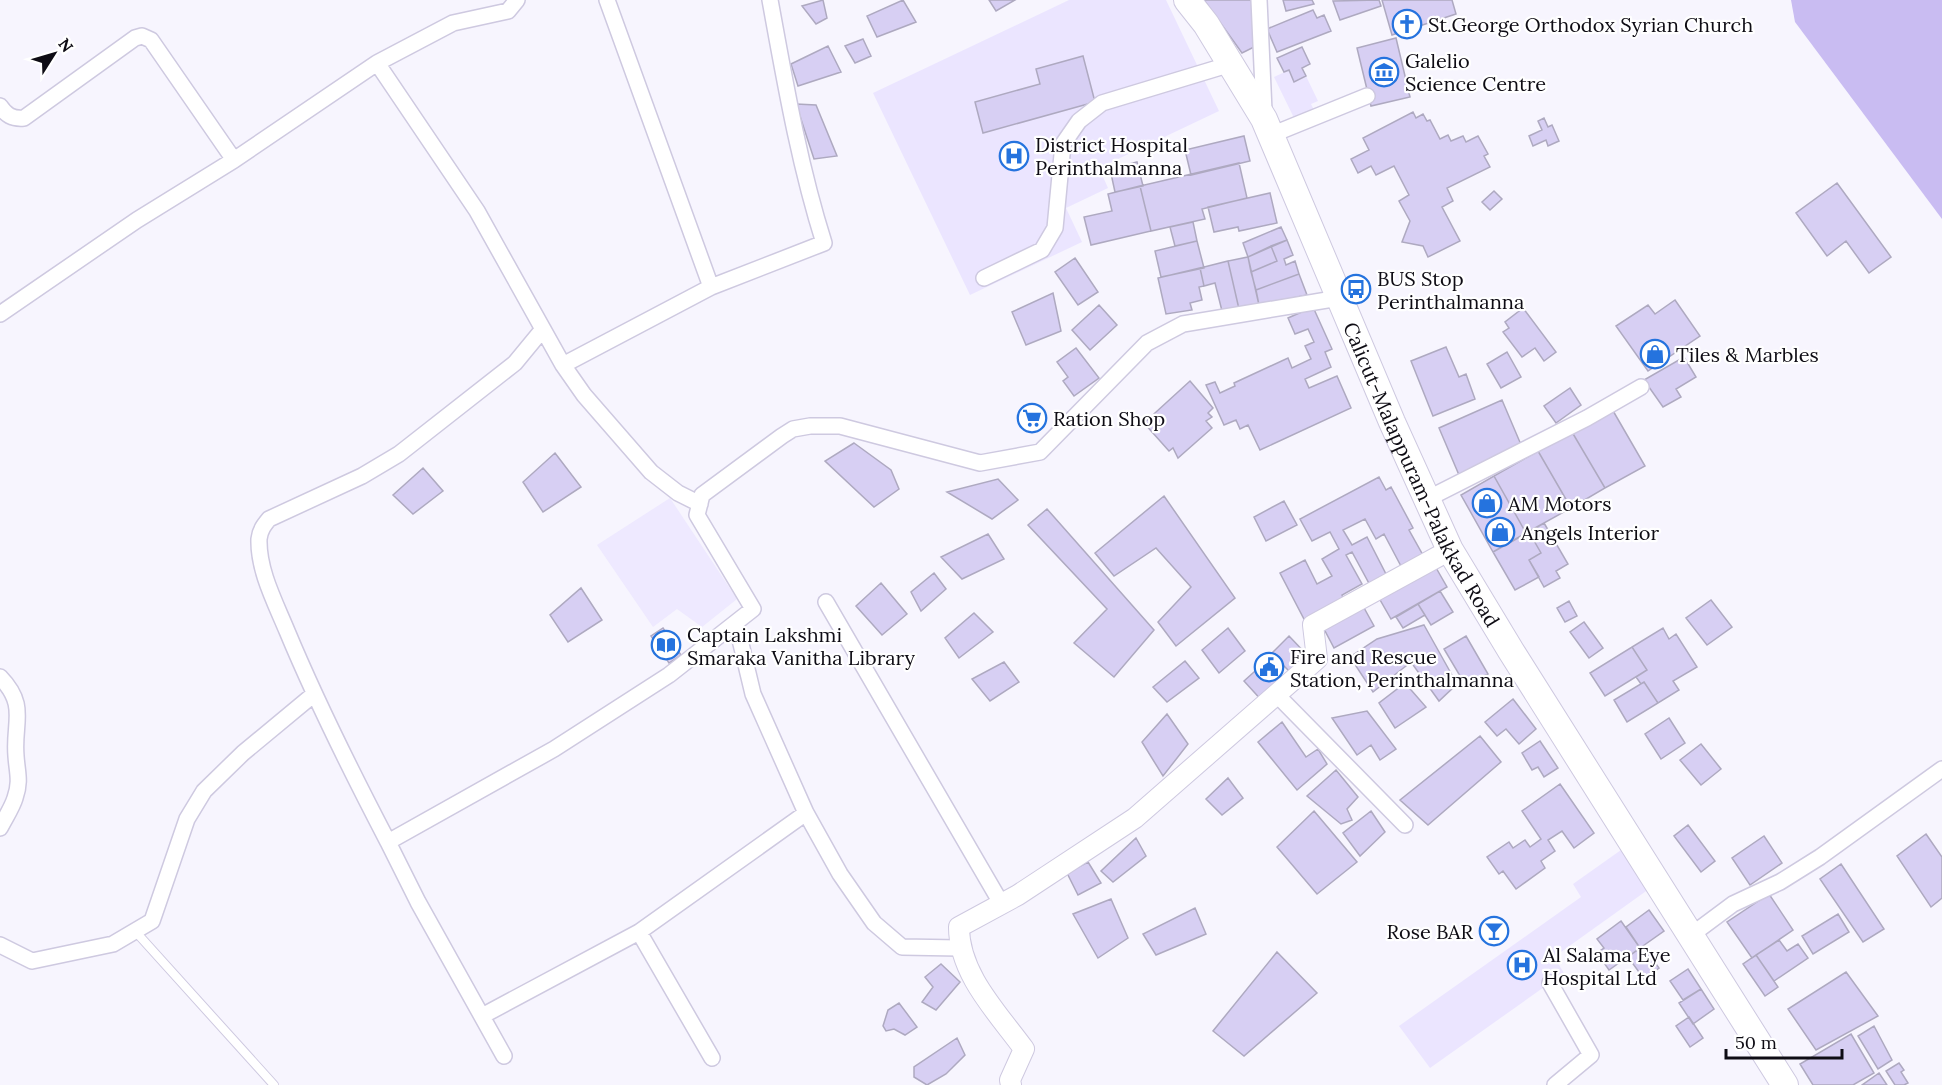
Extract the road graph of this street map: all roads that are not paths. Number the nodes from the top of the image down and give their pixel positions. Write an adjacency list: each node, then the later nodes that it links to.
1 (517, 0): 6 (street)
2 (608, 0): 13 (street)
3 (770, 0): 13 (street)
4 (1187, 0): 7 (highway, Calicut-Malappuram-Palakkad Road)
5 (1259, 0): 10 (street)
6 (377, 63): 11 (street); 16 (street)
7 (1231, 64): 10 (highway, Calicut-Malappuram-Palakkad Road); 12 (street)
8 (1367, 96): 10 (street)
9 (0, 106): 11 (street)
10 (1268, 127): 14 (highway, Calicut-Malappuram-Palakkad Road)
11 (234, 160): 15 (street)
12 (984, 278)
13 (711, 287): 17 (street)
14 (1339, 298): 19 (highway, Calicut-Malappuram-Palakkad Road); 20 (street)
15 (0, 314)
16 (543, 329): 17 (street); 25 (street)
17 (563, 365): 20 (street)
18 (1641, 387): 19 (street)
19 (1427, 500): 21 (highway, Calicut-Malappuram-Palakkad Road)
20 (699, 504): 23 (street)
21 (1450, 550): 26 (street); 35 (highway, Calicut-Malappuram-Palakkad Road)
22 (826, 602): 32 (street)
23 (736, 622): 28 (street); 31 (street)
24 (0, 677): 30 (street)
25 (313, 695): 31 (street); 33 (street)
26 (1278, 696): 29 (street); 32 (street)
27 (1942, 769): 35 (street)
28 (806, 813): 34 (street); 37 (street)
29 (1405, 825)
30 (0, 828)
31 (388, 842): 39 (street)
32 (1001, 903): 37 (street)
33 (135, 931): 36 (street); 42 (lane)
34 (639, 932): 39 (street); 41 (street)
35 (1690, 936): 45 (highway, Calicut-Malappuram-Palakkad Road)
36 (0, 945)
37 (959, 948): 43 (street)
38 (1550, 983): 44 (street)
39 (482, 1016): 40 (street)
40 (504, 1056)
41 (712, 1058)
42 (274, 1085)
43 (1011, 1085)
44 (1555, 1085)
45 (1785, 1085)

